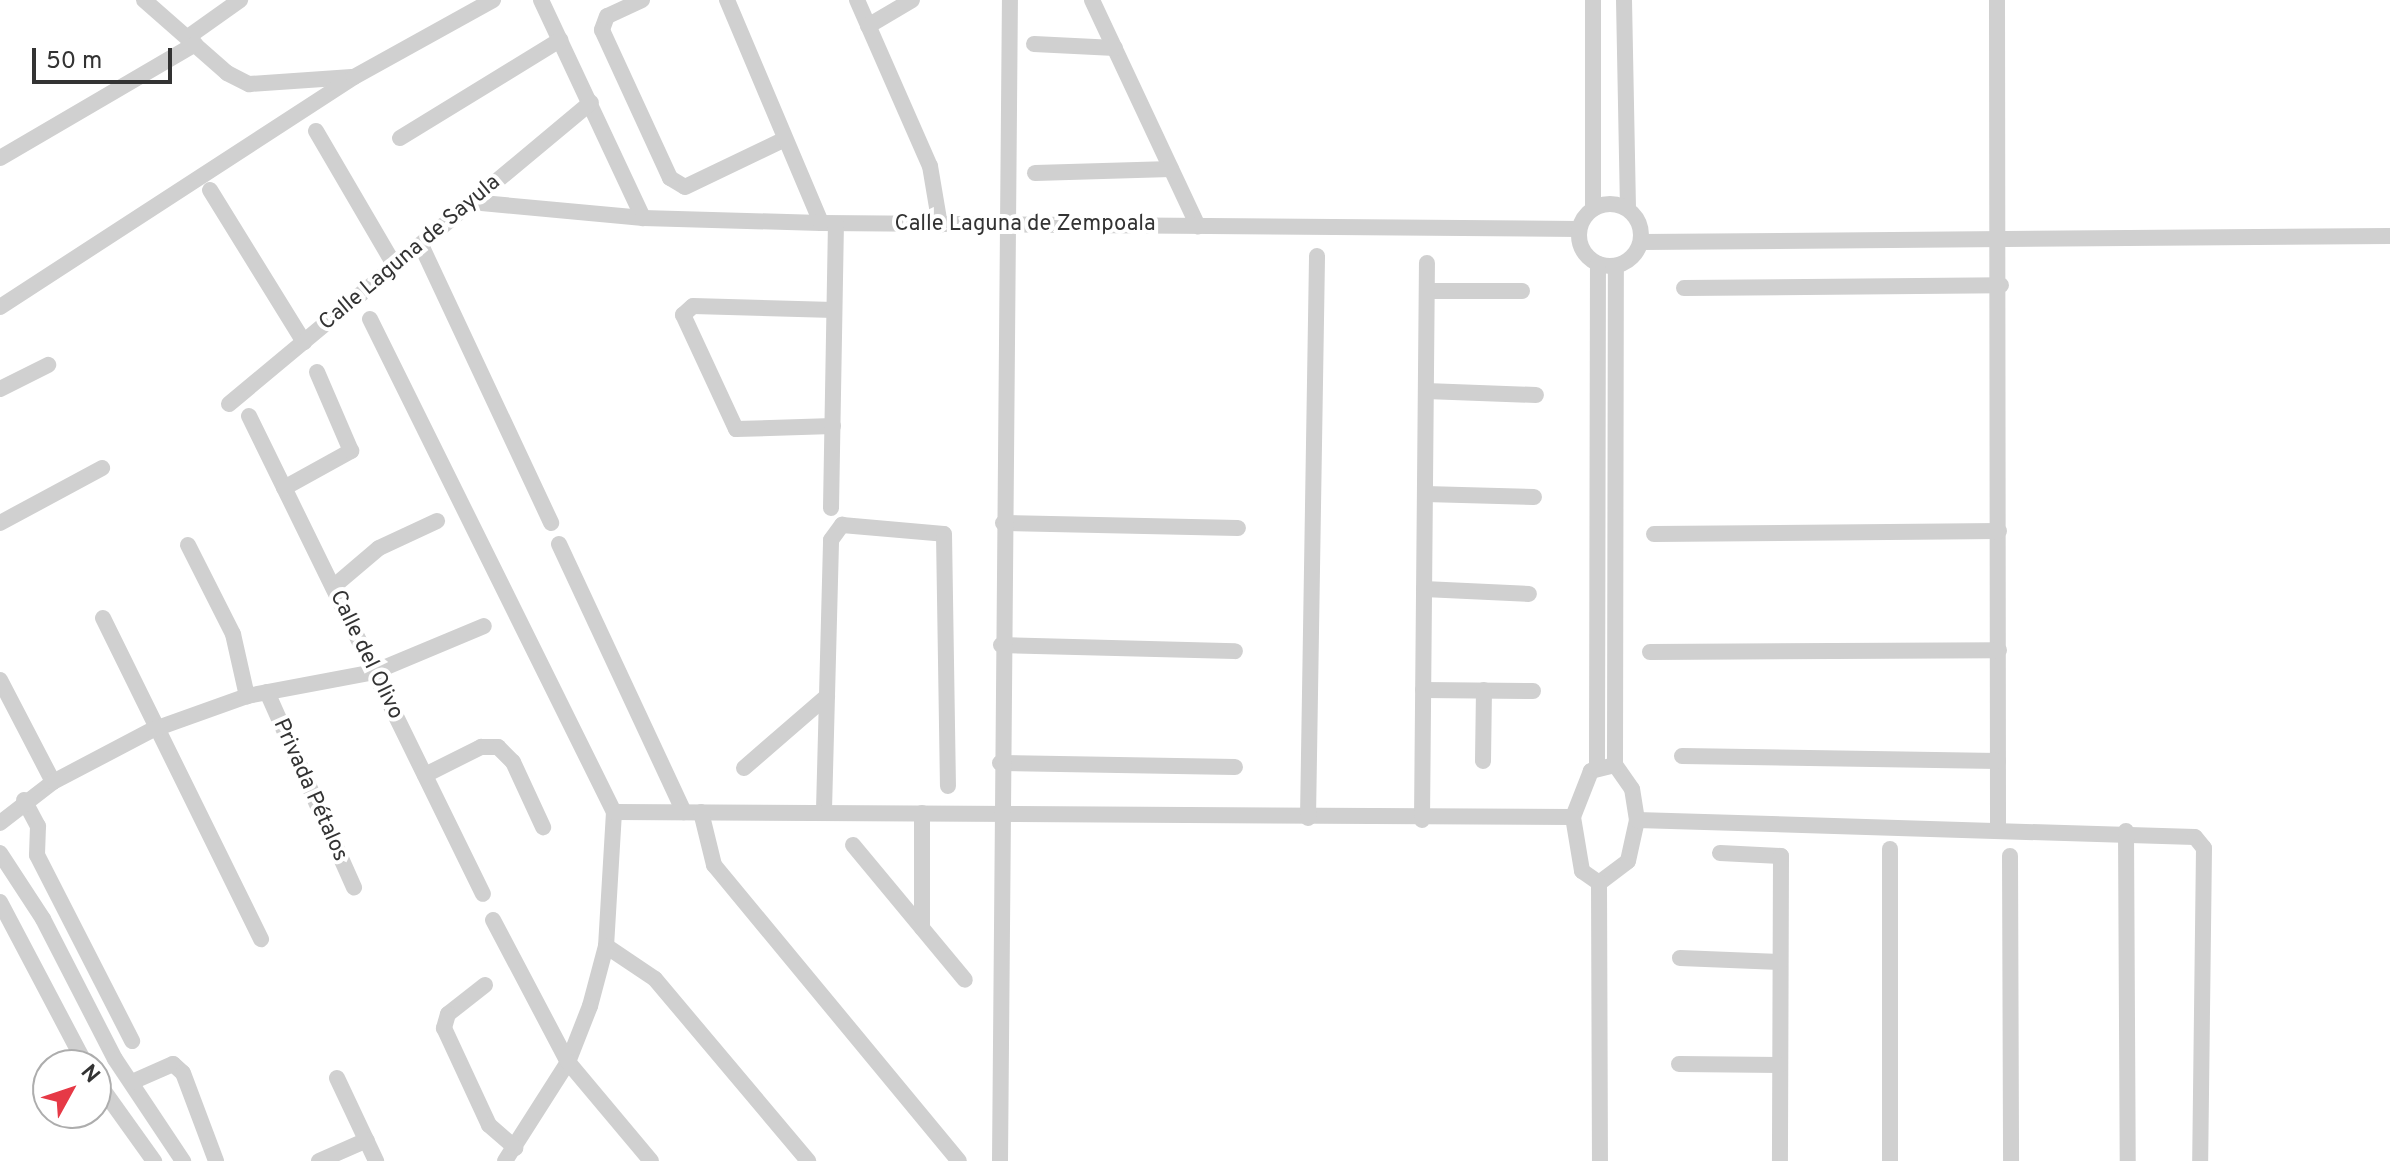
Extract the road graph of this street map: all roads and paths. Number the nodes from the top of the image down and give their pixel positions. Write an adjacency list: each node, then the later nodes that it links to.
1 (144, 0): 16 (street)
2 (240, 0): 16 (street)
3 (493, 0): 19 (street)
4 (541, 0): 15 (street)
5 (642, 0): 23 (street)
6 (727, 0): 23 (street)
7 (857, 0): 14 (street)
8 (912, 0): 14 (street)
9 (1010, 0): 34 (street)
10 (1092, 0): 18 (street)
11 (1593, 0): 29 (street)
12 (1624, 0): 30 (street)
13 (1997, 0): 38 (street)
14 (868, 26): 33 (street)
15 (560, 40): 20 (street); 22 (street)
16 (191, 41): 19 (street); 24 (street)
17 (1034, 44): 18 (street)
18 (1115, 48): 25 (street)
19 (354, 77): 50 (street)
20 (591, 102): 28 (street, Calle Laguna de Sayula); 31 (street)
21 (316, 131): 44 (street)
22 (400, 138)
23 (785, 139): 32 (street)
24 (0, 158)
25 (1171, 169): 26 (street); 35 (street)
26 (1035, 173)
27 (210, 190): 53 (street)
28 (471, 202): 31 (street, Calle Laguna de Zempoala); 40 (street, Calle Laguna de Sayula)
29 (1593, 209): 30 (street); 36 (street)
30 (1628, 209): 39 (street)
31 (643, 218): 32 (street, Calle Laguna de Zempoala)
32 (829, 223): 33 (street, Calle Laguna de Zempoala); 51 (street)
33 (940, 225): 34 (street, Calle Laguna de Zempoala)
34 (1005, 226): 35 (street, Calle Laguna de Zempoala); 70 (street)
35 (1198, 226): 36 (street, Calle Laguna de Zempoala)
36 (1579, 229): 43 (street)
37 (2390, 236): 38 (street)
38 (2001, 237): 39 (street); 46 (street)
39 (1641, 242): 45 (street)
40 (421, 245): 44 (street, Calle Laguna de Sayula); 69 (street)
41 (1317, 256): 112 (street)
42 (1427, 263): 48 (street)
43 (1598, 264): 45 (street); 100 (street)
44 (395, 266): 53 (street, Calle Laguna de Sayula)
45 (1616, 266): 98 (street)
46 (2001, 285): 47 (street); 72 (street)
47 (1684, 288)
48 (1427, 291): 49 (street); 57 (street)
49 (1522, 291)
50 (0, 307)
51 (834, 310): 61 (street); 61 (street)
52 (370, 319): 107 (street)
53 (304, 342): 59 (street, Calle Laguna de Sayula)
54 (48, 365): 56 (street)
55 (317, 372): 63 (street)
56 (0, 389)
57 (1426, 391): 58 (street); 64 (street)
58 (1536, 395)
59 (229, 404)
60 (249, 416): 63 (street, Calle del Olivo)
61 (833, 426): 66 (street)
62 (102, 468): 68 (street)
63 (284, 488): 76 (street, Calle del Olivo)
64 (1425, 494): 65 (street); 77 (street)
65 (1534, 497)
66 (831, 508)
67 (437, 521): 76 (street)
68 (0, 523)
69 (551, 523)
70 (1003, 523): 71 (street); 81 (street)
71 (1238, 528)
72 (1999, 531): 73 (street); 82 (street)
73 (1654, 534)
74 (559, 544): 108 (street)
75 (188, 545): 91 (street)
76 (333, 587): 85 (street, Calle del Olivo)
77 (1424, 589): 78 (street); 87 (street)
78 (1529, 594)
79 (103, 618): 93 (street)
80 (484, 626): 85 (street)
81 (1001, 645): 83 (street); 97 (street)
82 (1999, 650): 84 (street); 96 (street)
83 (1235, 651)
84 (1650, 652)
85 (374, 672): 90 (street); 102 (street, Calle del Olivo)
86 (0, 680): 103 (street)
87 (1423, 690): 88 (street); 113 (street)
88 (1484, 690): 89 (street); 95 (street)
89 (1533, 691)
90 (267, 692): 91 (street); 125 (street, Privada Pétalos)
91 (247, 696): 93 (street)
92 (827, 696): 101 (street); 104 (street); 106 (street)
93 (152, 730): 103 (street); 130 (street)
94 (1682, 756): 96 (street)
95 (1483, 761)
96 (1998, 761): 117 (street)
97 (1000, 763): 99 (street); 110 (street)
98 (1615, 765): 100 (street); 114 (street)
99 (1235, 767)
100 (1597, 767): 111 (street)
101 (744, 768)
102 (425, 775): 116 (street); 126 (street, Calle del Olivo)
103 (53, 782): 105 (street)
104 (948, 786)
105 (24, 800): 115 (street); 136 (street)
106 (824, 810): 108 (street); 109 (street)
107 (614, 812): 108 (street); 131 (street)
108 (692, 812): 153 (street)
109 (922, 813): 110 (street); 129 (street)
110 (999, 814): 112 (street); 154 (street)
111 (1573, 817): 113 (street); 124 (street)
112 (1308, 818): 113 (street)
113 (1422, 820)
114 (1637, 820): 117 (street); 124 (street)
115 (0, 823)
116 (543, 827)
117 (1998, 828): 118 (street)
118 (2126, 831): 159 (street); 160 (street)
119 (853, 845): 129 (street)
120 (1890, 849): 157 (street)
121 (0, 853): 142 (street)
122 (1720, 853): 133 (street)
123 (2010, 856): 158 (street)
124 (1599, 883): 155 (street)
125 (354, 887)
126 (483, 894)
127 (0, 902): 137 (street)
128 (493, 920): 138 (street)
129 (922, 928): 134 (street)
130 (261, 939)
131 (606, 946): 138 (street); 152 (street)
132 (1680, 958): 133 (street)
133 (1780, 962): 140 (street)
134 (965, 980)
135 (485, 985): 145 (street)
136 (132, 1041)
137 (78, 1049)
138 (568, 1062): 145 (street); 151 (street)
139 (1679, 1064): 140 (street)
140 (1780, 1065): 156 (street)
141 (337, 1078): 144 (street)
142 (132, 1082): 147 (street); 148 (street)
143 (112, 1102): 146 (street)
144 (367, 1140): 149 (street); 150 (street)
145 (510, 1154)
146 (154, 1161)
147 (183, 1161)
148 (216, 1161)
149 (319, 1161)
150 (376, 1161)
151 (651, 1161)
152 (808, 1161)
153 (959, 1161)
154 (1000, 1161)
155 (1600, 1161)
156 (1780, 1161)
157 (1890, 1161)
158 (2011, 1161)
159 (2128, 1161)
160 (2200, 1161)

